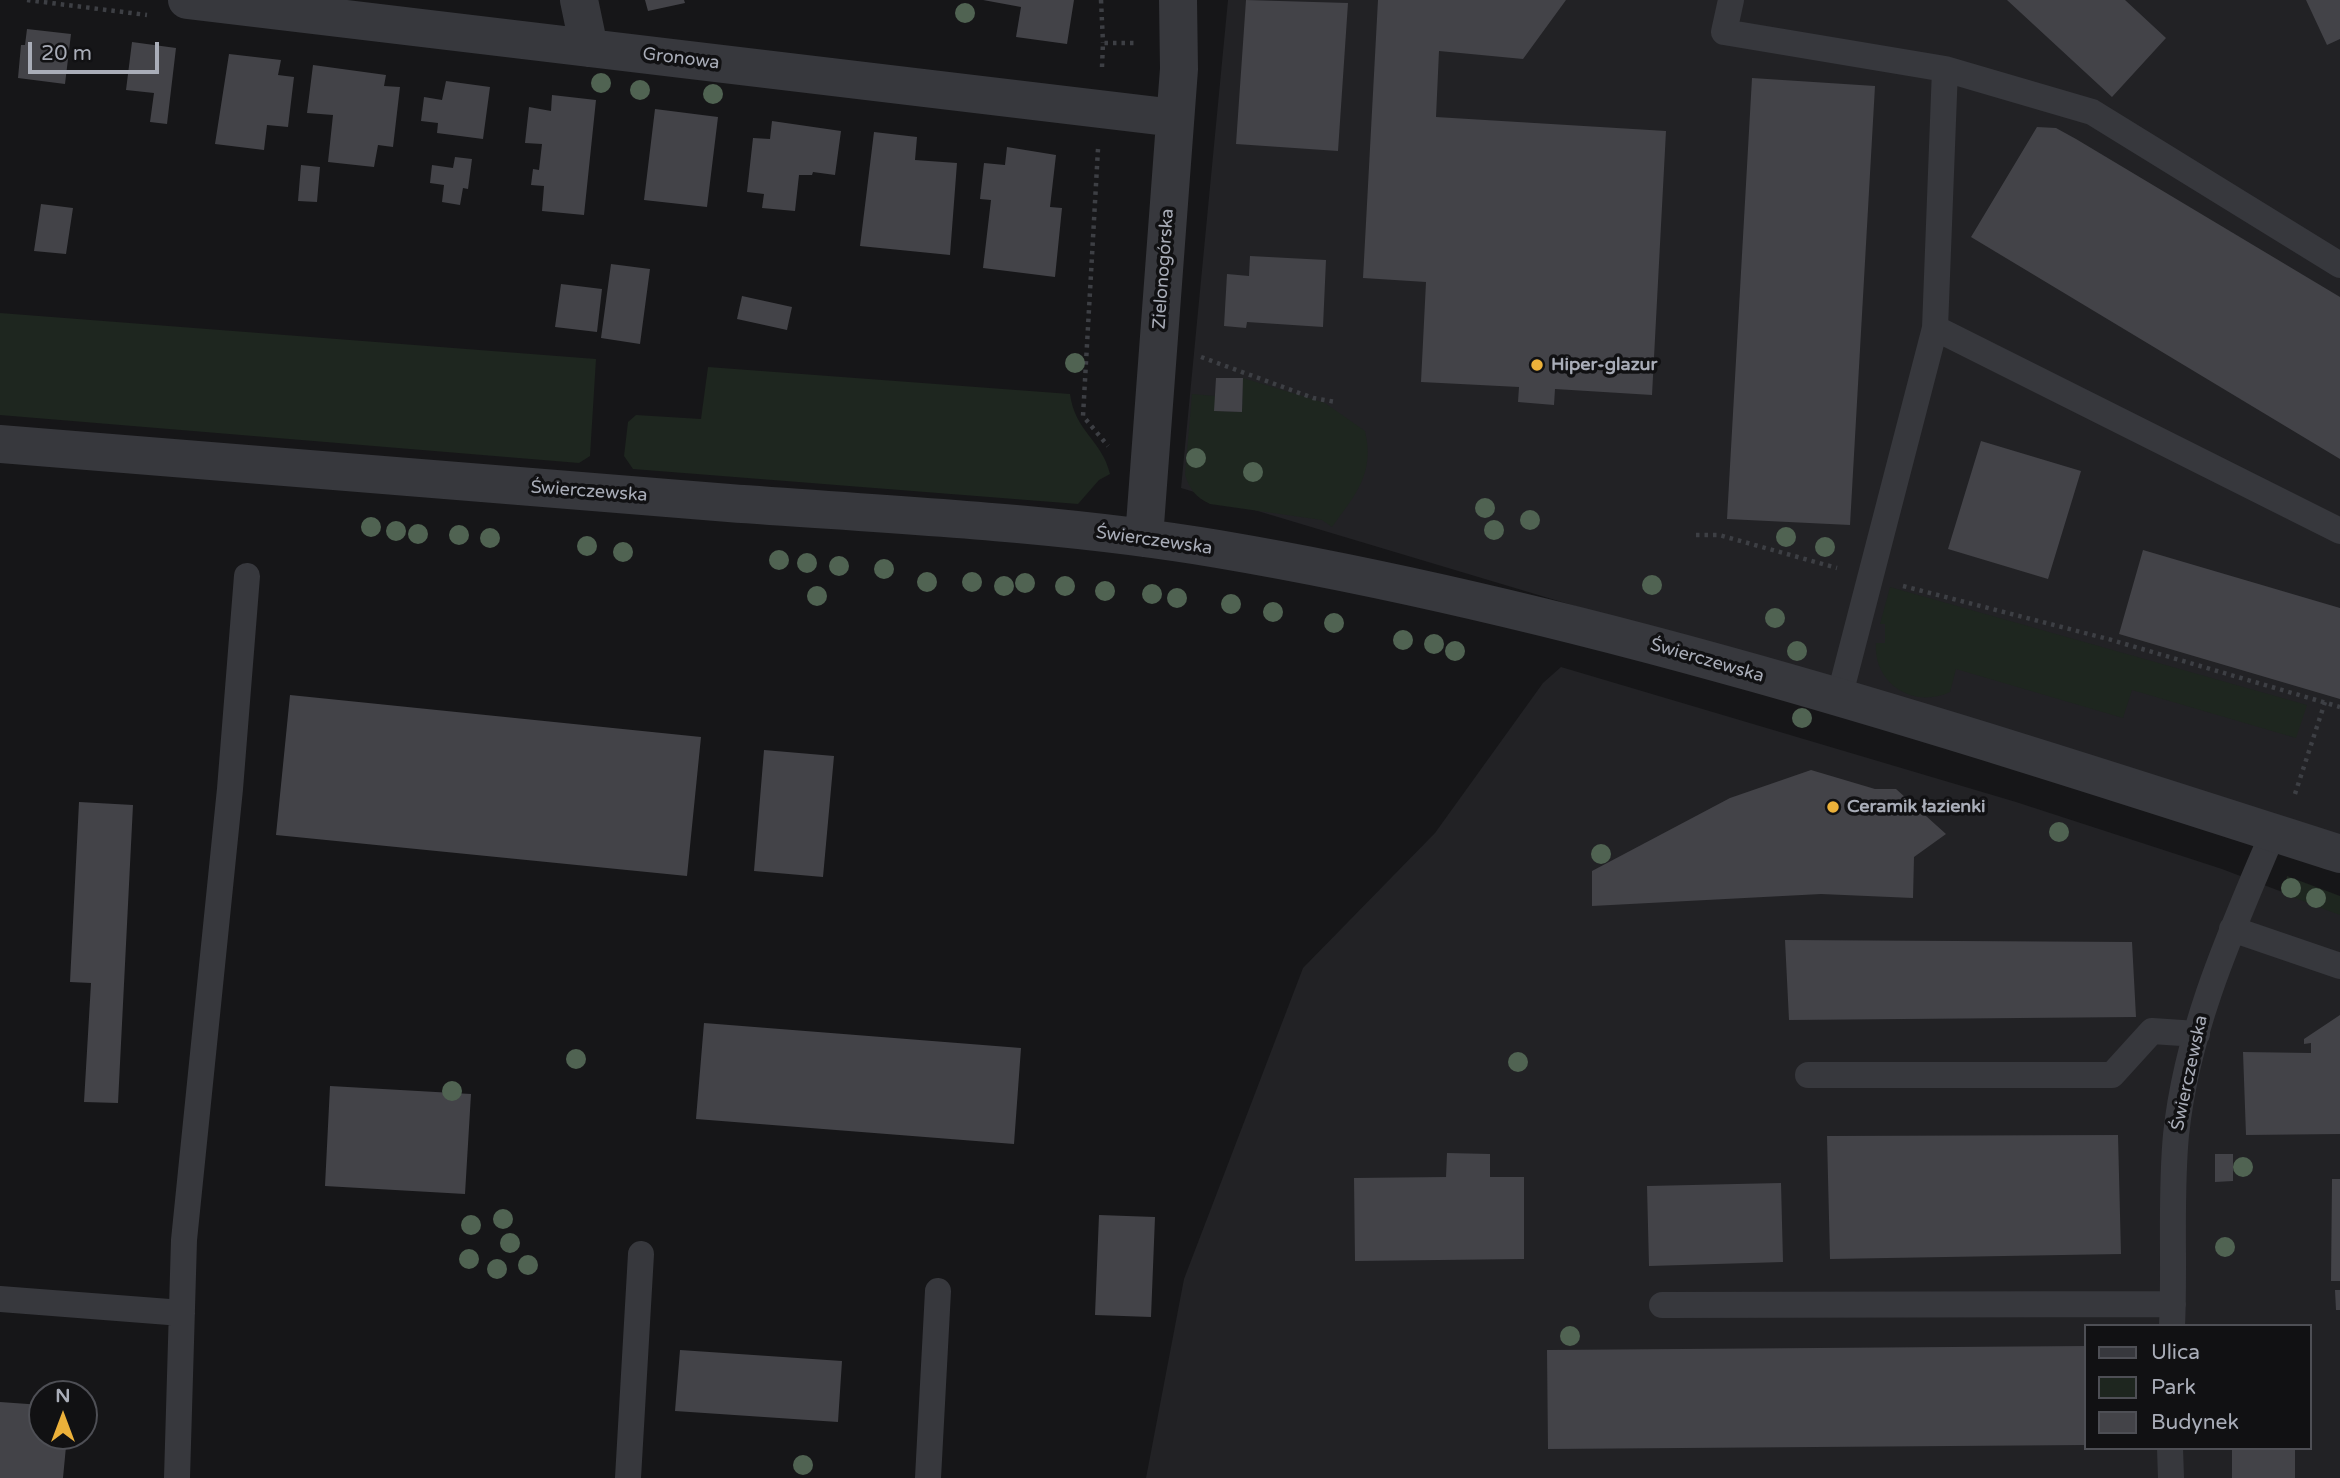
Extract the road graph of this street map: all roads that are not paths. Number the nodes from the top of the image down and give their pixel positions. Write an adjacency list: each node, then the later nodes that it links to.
1 (187, 0): 5 (street, Gronowa)
2 (579, 0): 5 (street)
3 (1178, 0): 7 (street, Zielonogórska)
4 (1731, 0): 6 (lane)
5 (589, 48): 7 (street, Gronowa)
6 (1945, 69): 8 (lane); 9 (lane)
7 (1175, 118): 12 (street, Zielonogórska)
8 (2340, 265)
9 (1935, 328): 11 (lane); 14 (lane)
10 (0, 443): 12 (street, Świerczewska)
11 (2340, 531)
12 (1144, 538): 14 (street, Świerczewska)
13 (247, 576): 25 (lane)
14 (1839, 698): 15 (street, Świerczewska)
15 (2277, 834): 16 (street, Świerczewska); 17 (lane, Świerczewska)
16 (2340, 854)
17 (2232, 929): 18 (lane); 19 (lane, Świerczewska)
18 (2340, 965)
19 (2197, 1034): 20 (lane); 26 (lane, Świerczewska)
20 (1808, 1074)
21 (641, 1254): 29 (lane)
22 (938, 1291): 30 (lane)
23 (0, 1299): 25 (lane)
24 (1662, 1305): 26 (lane)
25 (182, 1313): 28 (lane)
26 (2172, 1315)
27 (2170, 1450): 31 (lane)
28 (177, 1478)
29 (628, 1478)
30 (928, 1478)
31 (2171, 1478)

